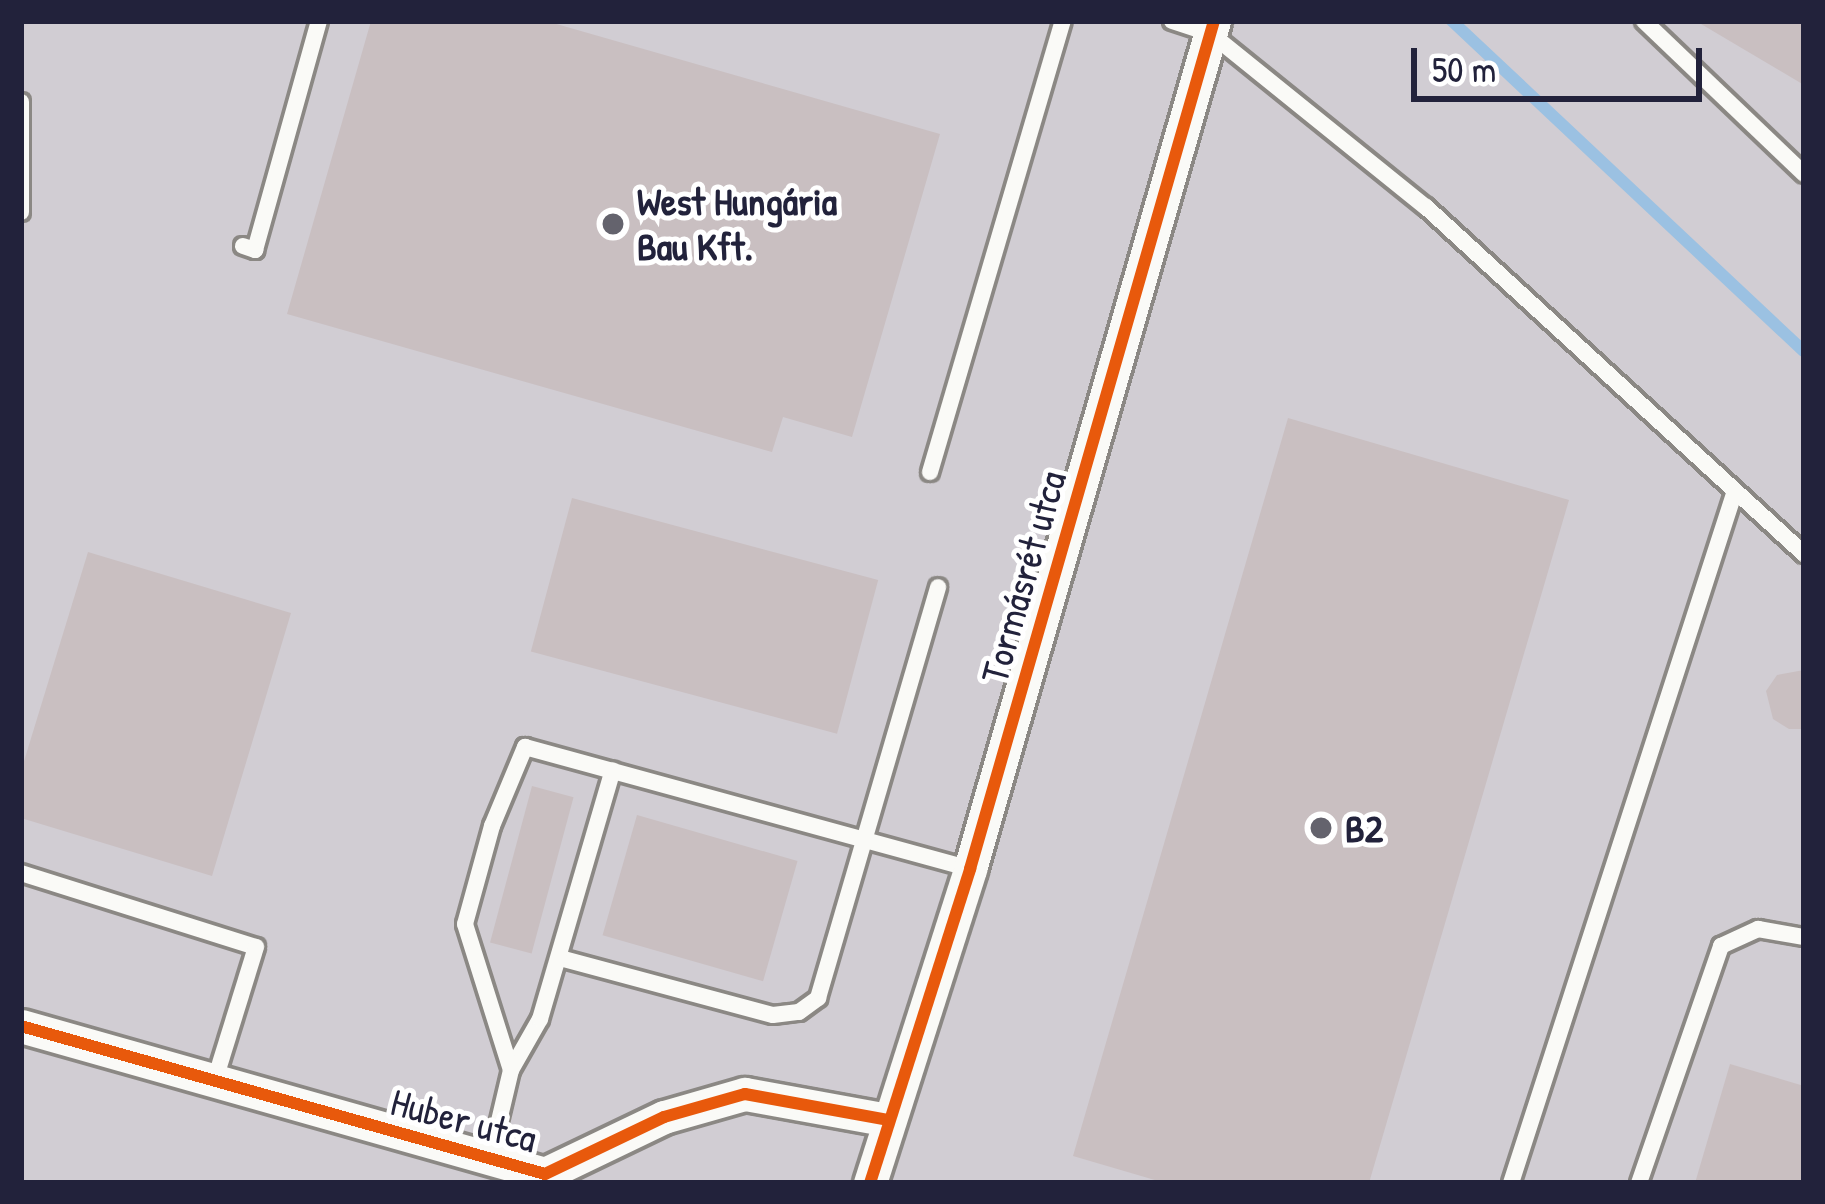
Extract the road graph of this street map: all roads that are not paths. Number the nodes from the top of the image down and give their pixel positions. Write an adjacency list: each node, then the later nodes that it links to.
1 (320, 21): 9 (lane)
2 (1063, 21): 10 (lane)
3 (1172, 21): 5 (lane)
4 (1644, 21): 7 (lane)
5 (1212, 27): 11 (lane); 16 (street, Tormásrét utca)
6 (21, 102): 8 (lane)
7 (1804, 174)
8 (21, 212)
9 (243, 246)
10 (930, 472)
11 (1734, 494): 12 (lane); 27 (lane)
12 (1804, 554)
13 (938, 587): 15 (lane)
14 (613, 770): 15 (lane); 19 (lane); 21 (lane)
15 (864, 837): 16 (lane); 19 (lane)
16 (970, 869): 23 (street, Tormásrét utca)
17 (21, 873): 22 (lane)
18 (1804, 938): 28 (lane)
19 (560, 958): 21 (lane)
20 (21, 1025): 22 (street, Huber utca)
21 (511, 1070): 24 (lane)
22 (214, 1084): 24 (street, Huber utca)
23 (885, 1134): 24 (street, Huber utca); 25 (street, Tormásrét utca); 26 (street)
24 (490, 1159)
25 (870, 1183)
26 (892, 1183)
27 (1511, 1183)
28 (1639, 1183)

